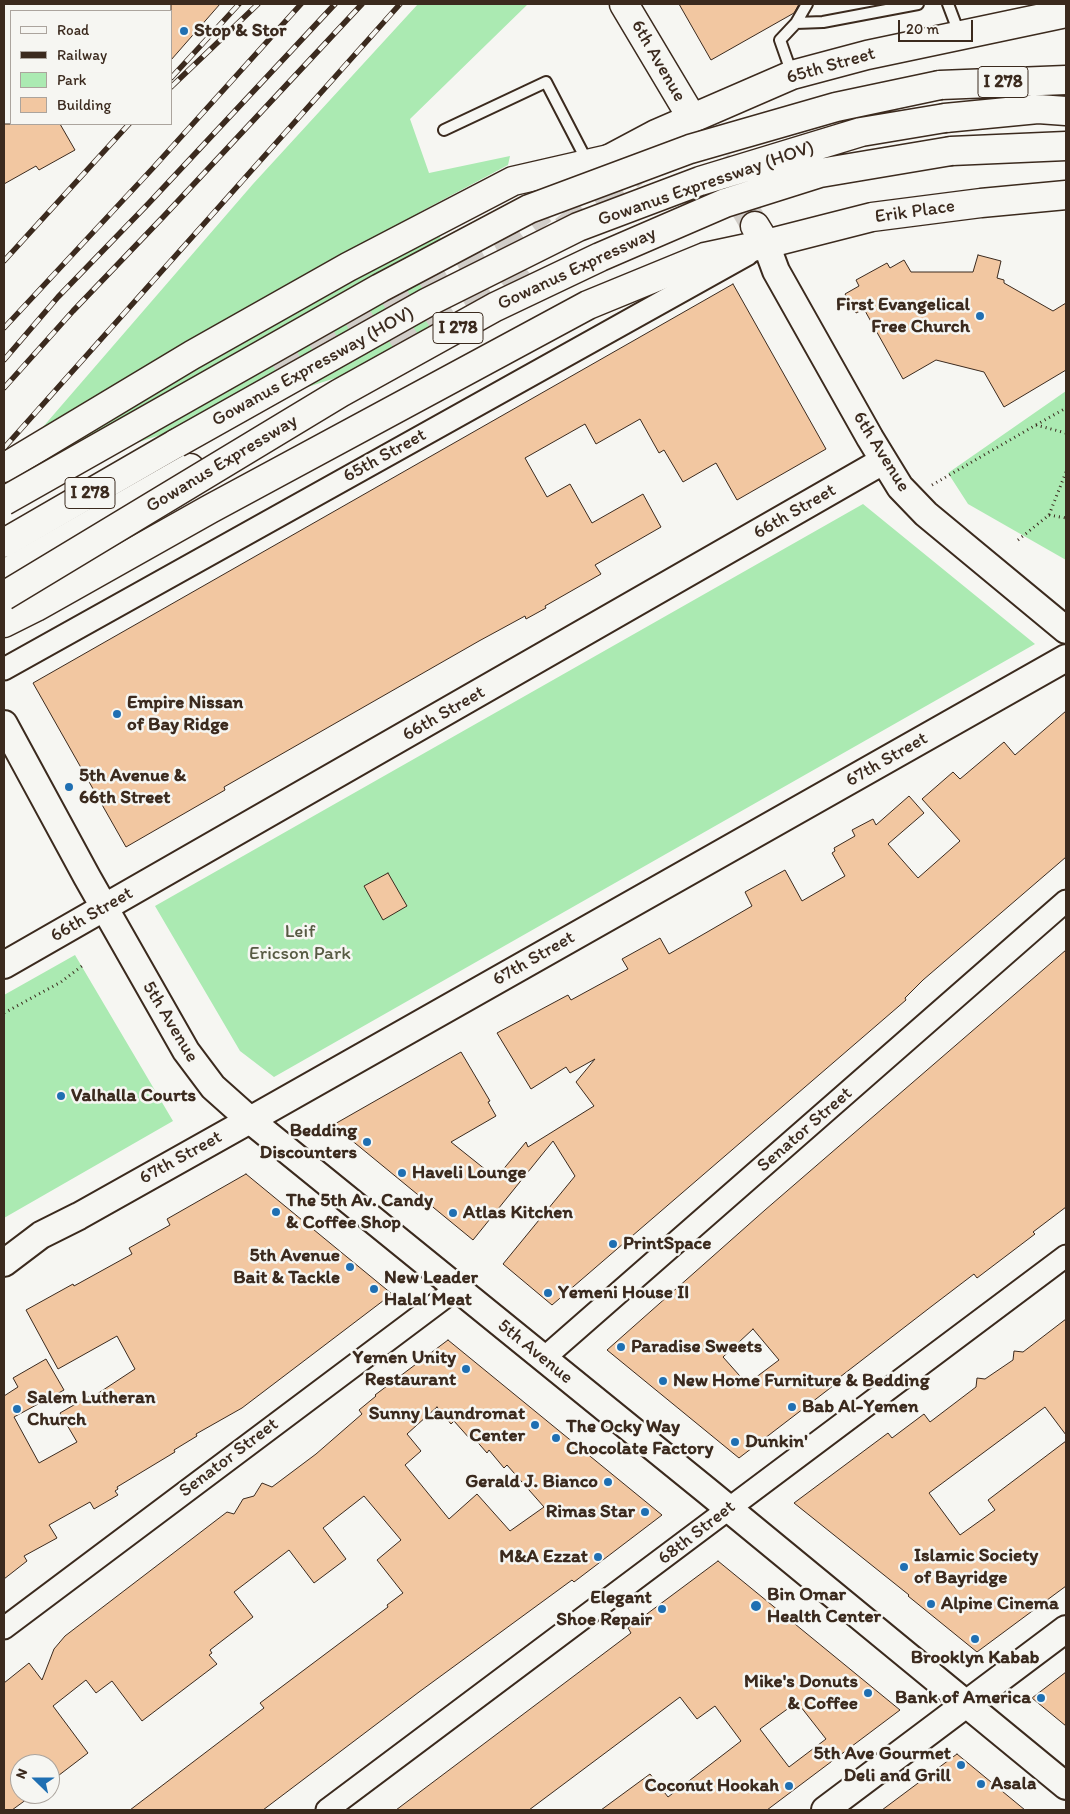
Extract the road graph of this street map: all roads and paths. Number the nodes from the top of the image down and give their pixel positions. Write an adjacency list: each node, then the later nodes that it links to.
1 (624, 4): 11 (main road, 6th Avenue)
2 (807, 4): 6 (lane)
3 (918, 4): 6 (lane)
4 (948, 4): 7 (lane)
5 (1066, 13): 7 (main road, 65th Street)
6 (796, 23): 8 (lane)
7 (960, 36): 8 (main road, 65th Street)
8 (792, 75): 11 (main road, 65th Street)
9 (1066, 80): 26 (main road, I 278, bridge)
10 (1066, 111): 31 (main road, Gowanus Expressway (HOV) / I 278, bridge)
11 (692, 118): 14 (main road, 65th Street)
12 (444, 130): 14 (lane)
13 (1066, 146): 33 (main road, Gowanus Expressway / I 278, bridge)
14 (599, 162): 22 (main road, 65th Street)
15 (1066, 194): 16 (main road, Erik Place)
16 (761, 235): 21 (street, 6th Avenue); 34 (main road, Erik Place); 37 (street, 65th Street)
17 (1066, 408): 19 (path)
18 (165, 422): 28 (main road)
19 (1036, 425): 20 (path); 25 (path)
20 (1066, 433)
21 (883, 461): 35 (street, 6th Avenue); 40 (street, 66th Street)
22 (4, 468)
23 (190, 468): 32 (main road)
24 (1066, 472): 27 (path)
25 (925, 489)
26 (4, 501)
27 (1049, 514): 29 (path); 30 (path)
28 (4, 515)
29 (1066, 518)
30 (1018, 540)
31 (4, 543)
32 (4, 574)
33 (4, 596)
34 (4, 623)
35 (1066, 630)
36 (1066, 658): 44 (street, 67th Street)
37 (4, 669)
38 (4, 724): 40 (street, 5th Avenue)
39 (1066, 901): 50 (street, Senator Street)
40 (105, 908): 41 (street, 66th Street); 44 (street, 5th Avenue)
41 (7, 960)
42 (82, 966): 43 (path)
43 (4, 1013)
44 (250, 1120): 45 (street, 67th Street); 49 (street, 5th Avenue)
45 (42, 1235): 46 (street); 48 (street, 67th Street)
46 (4, 1248)
47 (1066, 1256): 51 (street, 68th Street)
48 (4, 1263)
49 (456, 1288): 50 (street, 5th Avenue); 52 (street, Senator Street)
50 (543, 1359): 51 (street, 5th Avenue)
51 (728, 1509): 54 (street, 5th Avenue); 56 (street, 68th Street)
52 (4, 1628)
53 (1066, 1629): 54 (street)
54 (966, 1704): 55 (street, 5th Avenue); 57 (street)
55 (1066, 1786)
56 (327, 1810)
57 (825, 1810)

